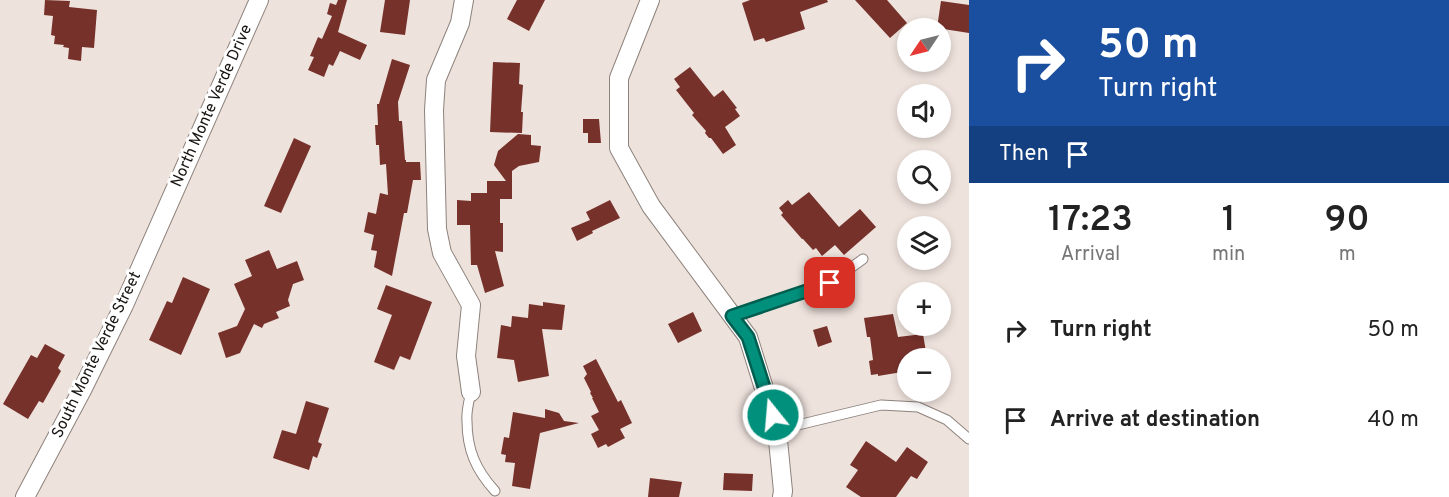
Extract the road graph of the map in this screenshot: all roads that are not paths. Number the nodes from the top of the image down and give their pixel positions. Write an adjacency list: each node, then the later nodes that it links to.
1 (259, 0): 4 (street, North Monte Verde Drive)
2 (464, 0): 7 (street)
3 (650, 0): 6 (street)
4 (165, 211): 11 (street, South Monte Verde Street)
5 (863, 259): 6 (lane)
6 (732, 316): 8 (street)
7 (471, 392): 10 (lane)
8 (777, 430): 9 (lane); 12 (street)
9 (969, 439)
10 (495, 491)
11 (25, 497)
12 (783, 497)

